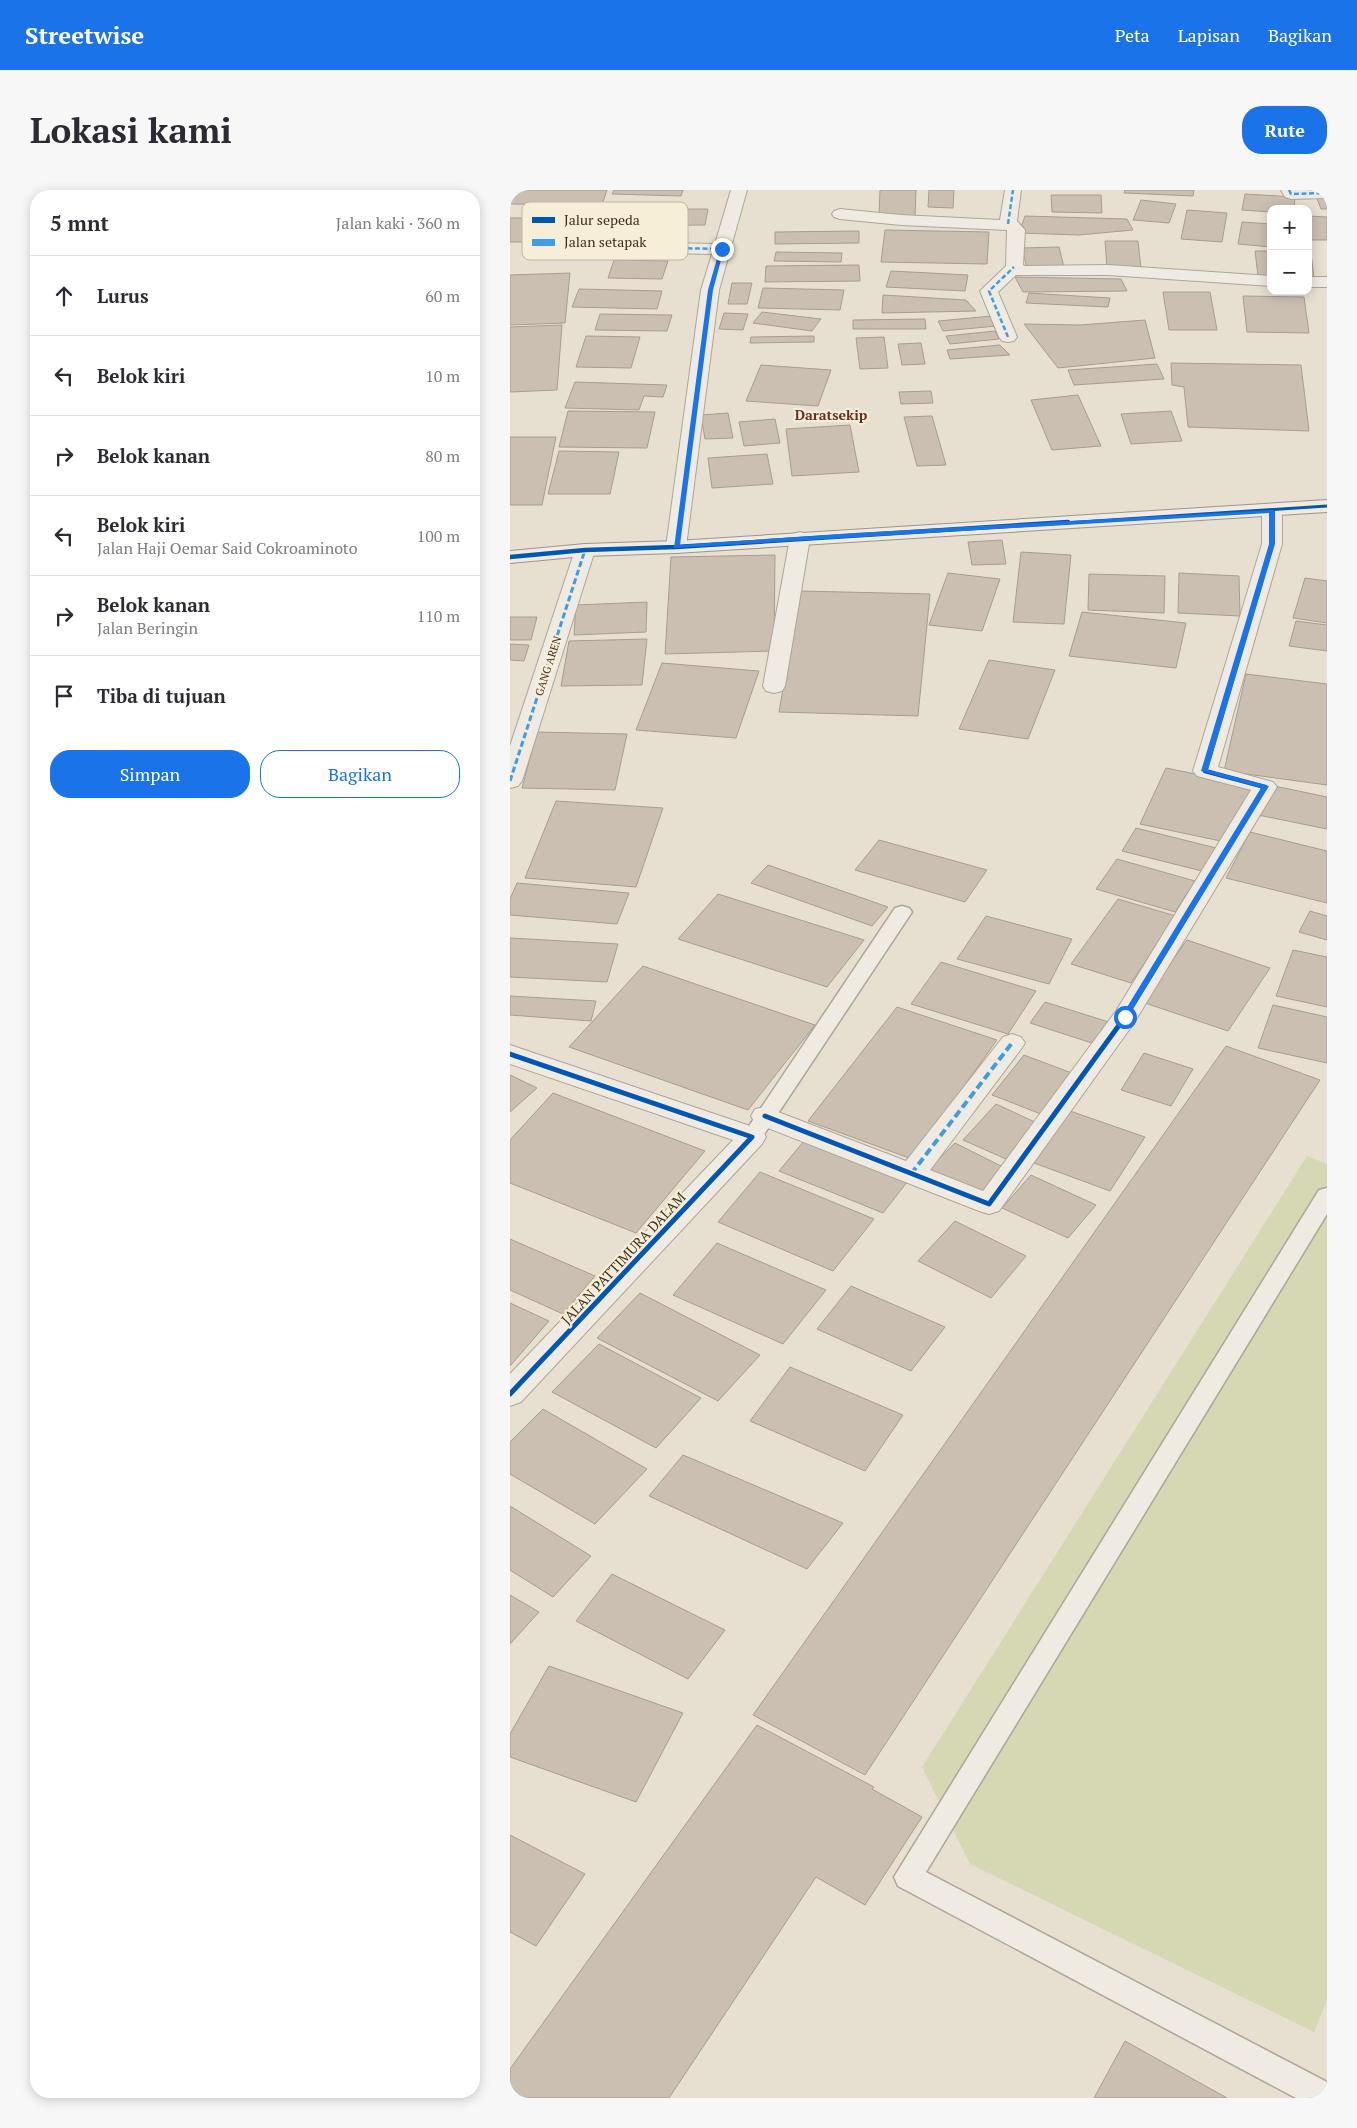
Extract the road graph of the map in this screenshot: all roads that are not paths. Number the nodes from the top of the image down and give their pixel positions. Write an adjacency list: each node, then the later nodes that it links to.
1 (738, 190): 8 (street)
2 (1013, 190): 6 (street)
3 (1289, 190): 4 (street)
4 (1327, 193)
5 (840, 214): 6 (street)
6 (1008, 224): 9 (street)
7 (688, 248): 8 (street)
8 (722, 249): 17 (street)
9 (1014, 267): 10 (street); 13 (street)
10 (1267, 281)
11 (1312, 282): 12 (street)
12 (1327, 282)
13 (1008, 337)
14 (1327, 506): 15 (street)
15 (1272, 511): 16 (street); 26 (street)
16 (800, 538): 17 (street); 20 (street)
17 (676, 547): 18 (street)
18 (585, 550): 19 (street); 21 (street, GANG AREN)
19 (510, 557)
20 (774, 686)
21 (510, 781)
22 (902, 912): 25 (lane, JALAN PATTIMURA DALAM)
23 (1012, 1043): 26 (street)
24 (510, 1054): 25 (street)
25 (759, 1127): 26 (street); 28 (street, JALAN PATTIMURA DALAM)
26 (911, 1174)
27 (1327, 1196): 29 (lane)
28 (510, 1394)
29 (1327, 2098)

